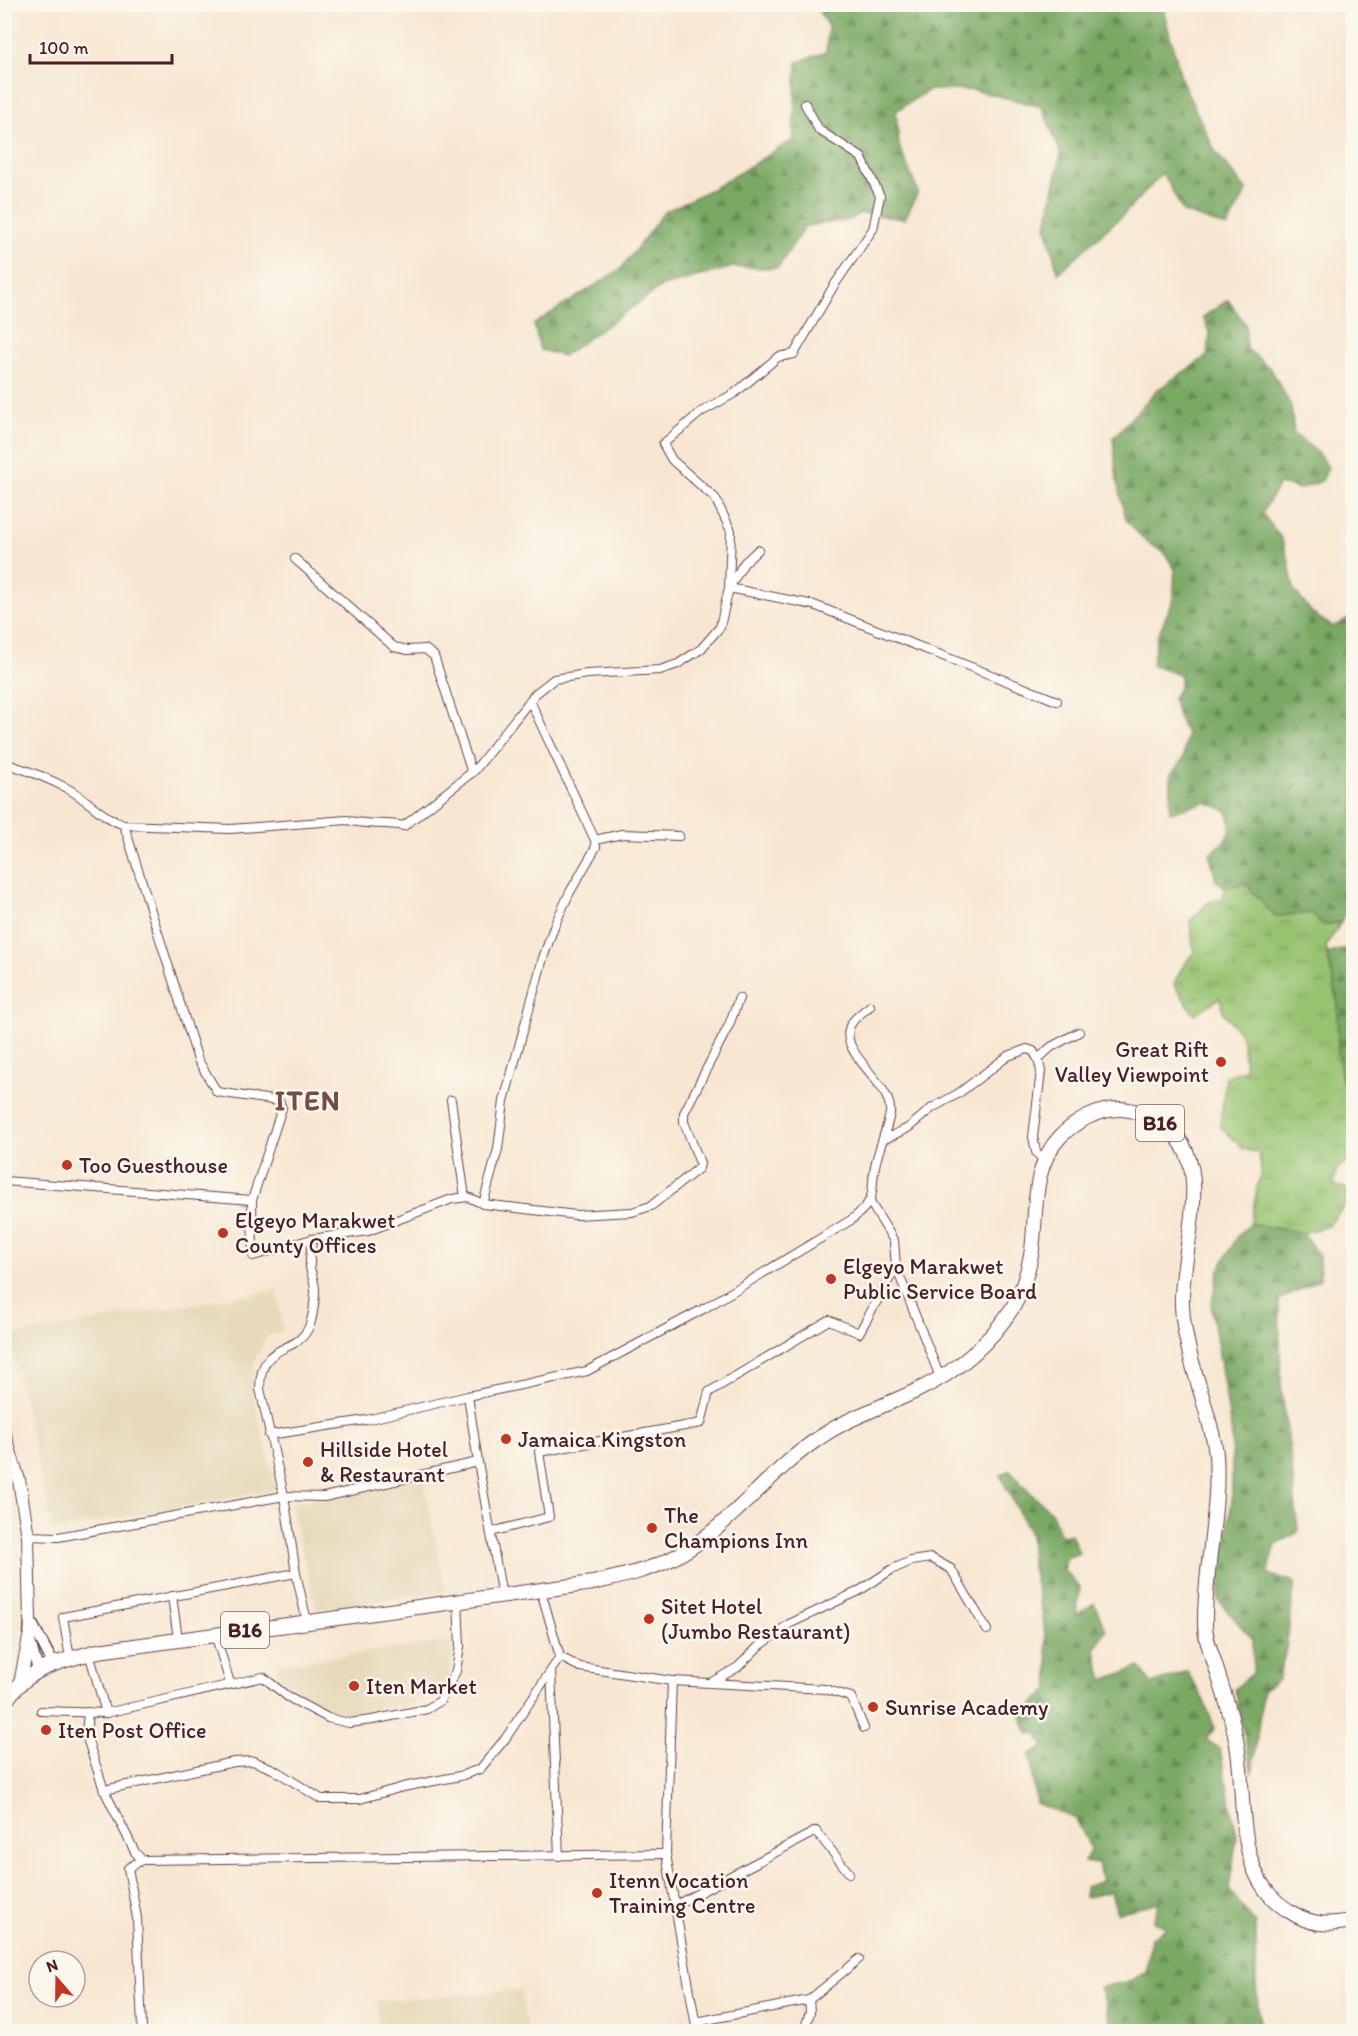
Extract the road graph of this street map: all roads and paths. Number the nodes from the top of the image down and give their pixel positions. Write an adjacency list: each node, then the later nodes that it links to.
1 (805, 104): 4 (street)
2 (758, 550): 4 (street)
3 (295, 559): 8 (street)
4 (729, 588): 5 (street); 6 (street)
5 (530, 701): 8 (street); 11 (street)
6 (1057, 701)
7 (4, 763): 9 (street)
8 (472, 773): 9 (street)
9 (124, 825): 21 (street)
10 (679, 836): 11 (street)
11 (595, 840): 23 (street)
12 (740, 998): 23 (street)
13 (870, 1006): 17 (street)
14 (1079, 1032): 15 (street)
15 (1038, 1059): 17 (street); 18 (street)
16 (451, 1100): 20 (street)
17 (883, 1140): 22 (street)
18 (1045, 1161): 26 (main road, B16); 66 (main road, B16)
19 (4, 1181): 21 (street)
20 (465, 1197): 23 (street); 24 (street)
21 (252, 1200): 24 (street)
22 (870, 1202): 25 (street); 27 (street)
23 (483, 1204)
24 (312, 1239): 29 (street)
25 (896, 1267): 26 (street); 32 (street)
26 (940, 1377): 35 (main road, B16)
27 (468, 1396): 29 (street); 30 (street)
28 (4, 1432): 33 (main road)
29 (269, 1435): 31 (street)
30 (478, 1462): 31 (street); 32 (street)
31 (284, 1496): 33 (street); 34 (street)
32 (491, 1532): 37 (street)
33 (28, 1536): 39 (main road)
34 (297, 1573): 36 (street); 40 (street)
35 (541, 1591): 37 (main road, B16); 46 (street)
36 (171, 1596): 44 (street); 47 (street)
37 (502, 1596): 38 (main road, B16)
38 (458, 1601): 40 (main road, B16); 53 (street)
39 (30, 1620): 43 (street); 48 (street)
40 (307, 1622): 42 (main road, B16)
41 (987, 1630): 54 (street)
42 (215, 1634): 44 (main road, B16); 53 (street)
43 (29, 1638): 49 (street); 52 (main road)
44 (178, 1639): 45 (main road, B16)
45 (89, 1653): 47 (main road, B16); 58 (street)
46 (560, 1657): 50 (street); 51 (street)
47 (70, 1658): 48 (main road, B16)
48 (53, 1663): 49 (main road, B16)
49 (38, 1670): 52 (main road, B16)
50 (551, 1671): 60 (street); 62 (street)
51 (672, 1681): 54 (street); 61 (street)
52 (20, 1683): 55 (main road, B16)
53 (230, 1683): 58 (street)
54 (710, 1683): 59 (street)
55 (4, 1703)
56 (41, 1711): 57 (street)
57 (88, 1712): 58 (street); 60 (street)
58 (106, 1713)
59 (864, 1728)
60 (104, 1790): 63 (street)
61 (666, 1854): 62 (street); 65 (street)
62 (560, 1856): 63 (street)
63 (142, 1860): 69 (street)
64 (849, 1873): 65 (street)
65 (674, 1906): 70 (street)
66 (1353, 1921)
67 (859, 1959): 68 (street)
68 (809, 2000): 70 (street); 71 (street)
69 (142, 2027)
70 (696, 2027)
71 (812, 2031)

